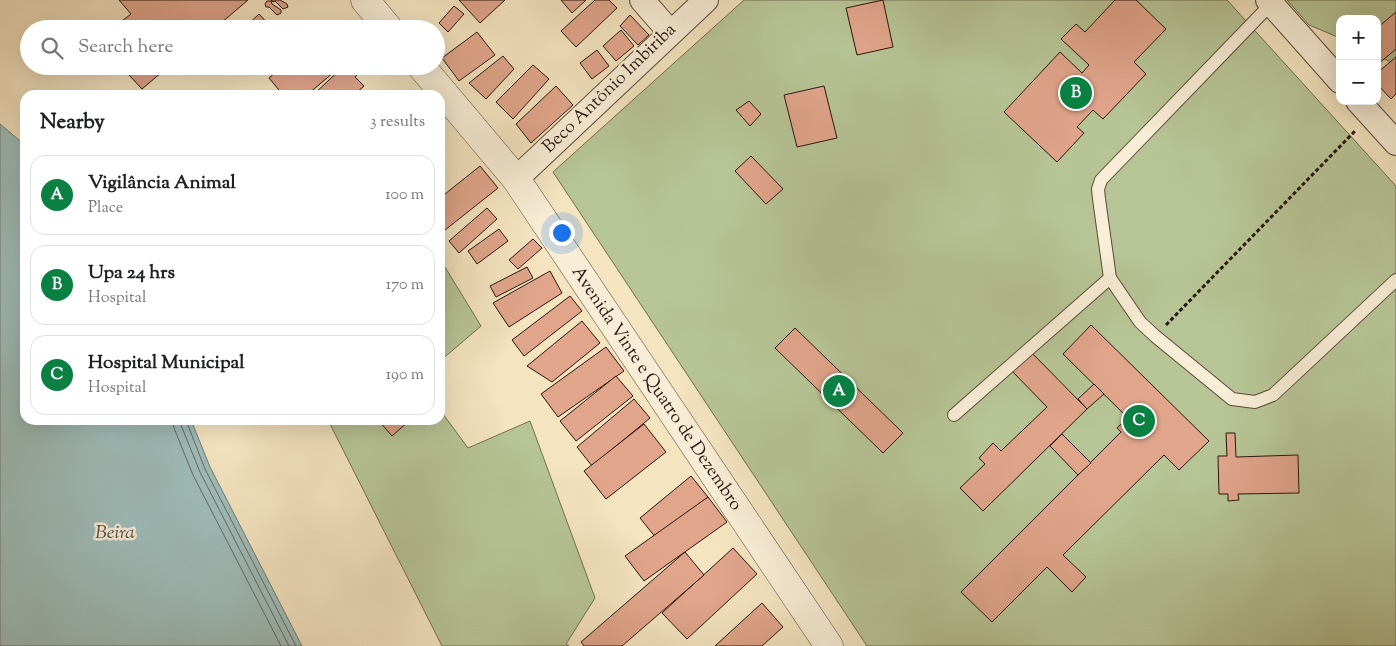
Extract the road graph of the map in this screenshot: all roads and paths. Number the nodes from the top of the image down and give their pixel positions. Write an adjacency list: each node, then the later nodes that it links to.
1 (365, 0): 5 (street)
2 (642, 0): 6 (street)
3 (706, 0): 6 (street, Beco Antônio Imbiriba)
4 (1269, 2): 8 (street); 15 (lane)
5 (382, 20)
6 (670, 32): 14 (street, Beco Antônio Imbiriba)
7 (428, 75): 9 (street, Avenida Vinte e Quatro de Dezembro)
8 (1336, 77)
9 (440, 90)
10 (445, 95): 14 (street, Avenida Vinte e Quatro de Dezembro)
11 (1362, 105): 13 (street)
12 (1361, 125): 17 (path)
13 (1396, 143)
14 (516, 179): 19 (street, Avenida Vinte e Quatro de Dezembro)
15 (1110, 278): 17 (lane); 18 (lane)
16 (1396, 280): 17 (lane)
17 (1155, 336)
18 (954, 415)
19 (829, 646)

